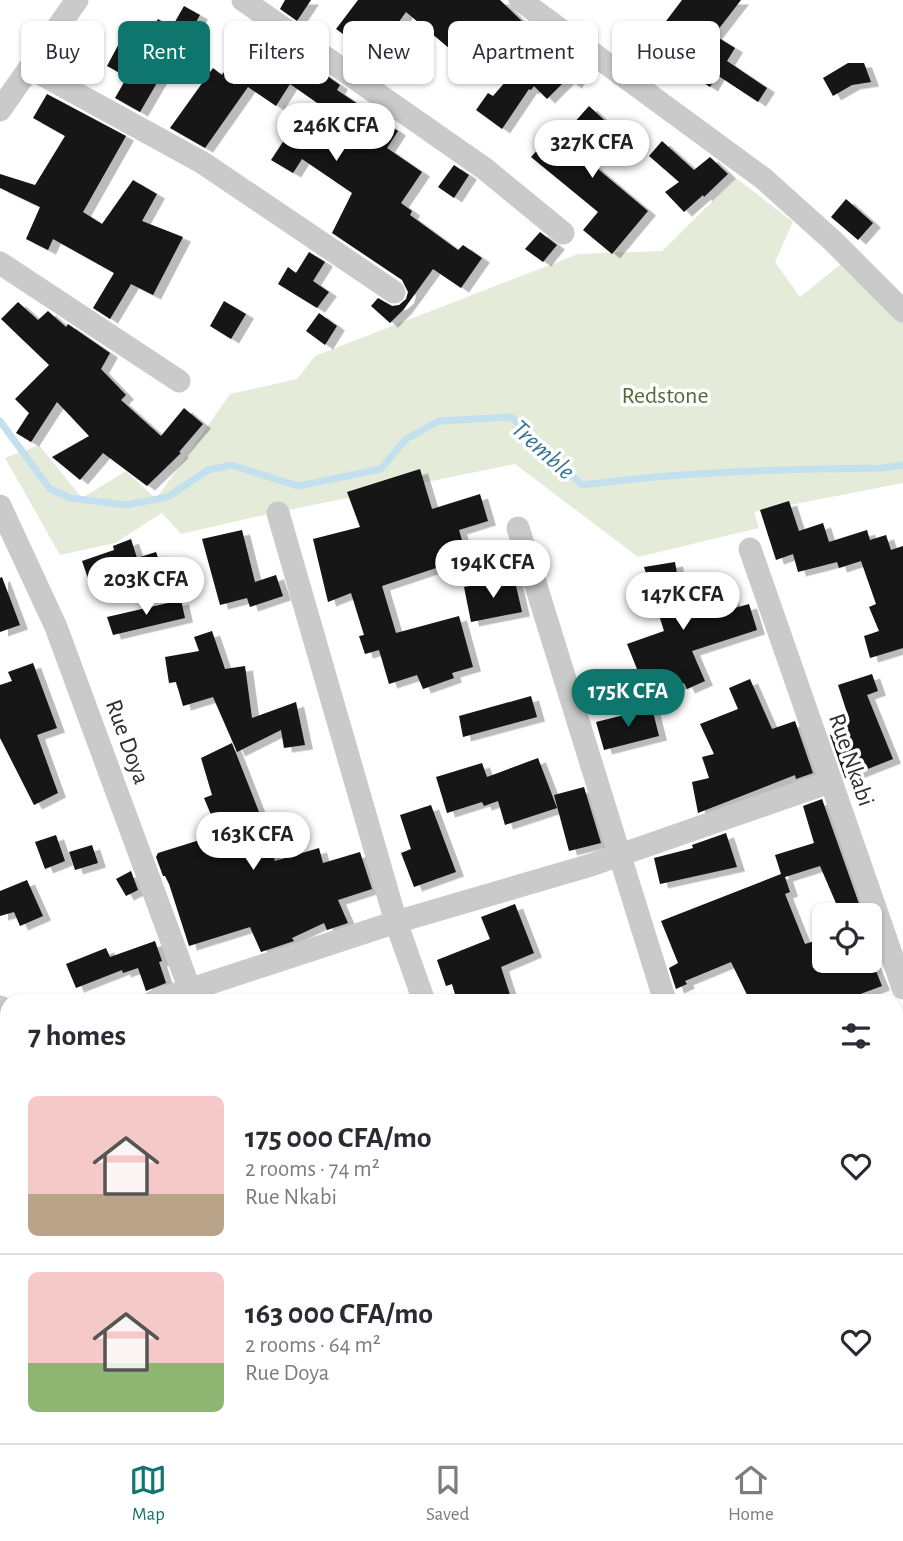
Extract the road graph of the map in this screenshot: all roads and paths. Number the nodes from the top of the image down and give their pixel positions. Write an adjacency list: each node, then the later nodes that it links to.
1 (77, 0): 4 (street)
2 (243, 0): 8 (street)
3 (520, 0): 11 (street)
4 (62, 21)
5 (21, 81): 7 (street)
6 (59, 84): 10 (street)
7 (0, 110)
8 (563, 233)
9 (0, 263): 12 (street)
10 (394, 292)
11 (903, 311)
12 (179, 381)
13 (0, 506): 21 (street, Rue Doya)
14 (278, 513): 19 (street)
15 (518, 528): 18 (street)
16 (750, 549): 17 (street, Rue Nkabi)
17 (830, 782): 18 (street); 20 (street, Rue Nkabi)
18 (618, 856): 19 (street); 24 (street)
19 (396, 922): 22 (street); 23 (street)
20 (903, 988)
21 (192, 994)
22 (195, 994)
23 (422, 994)
24 (663, 994)

